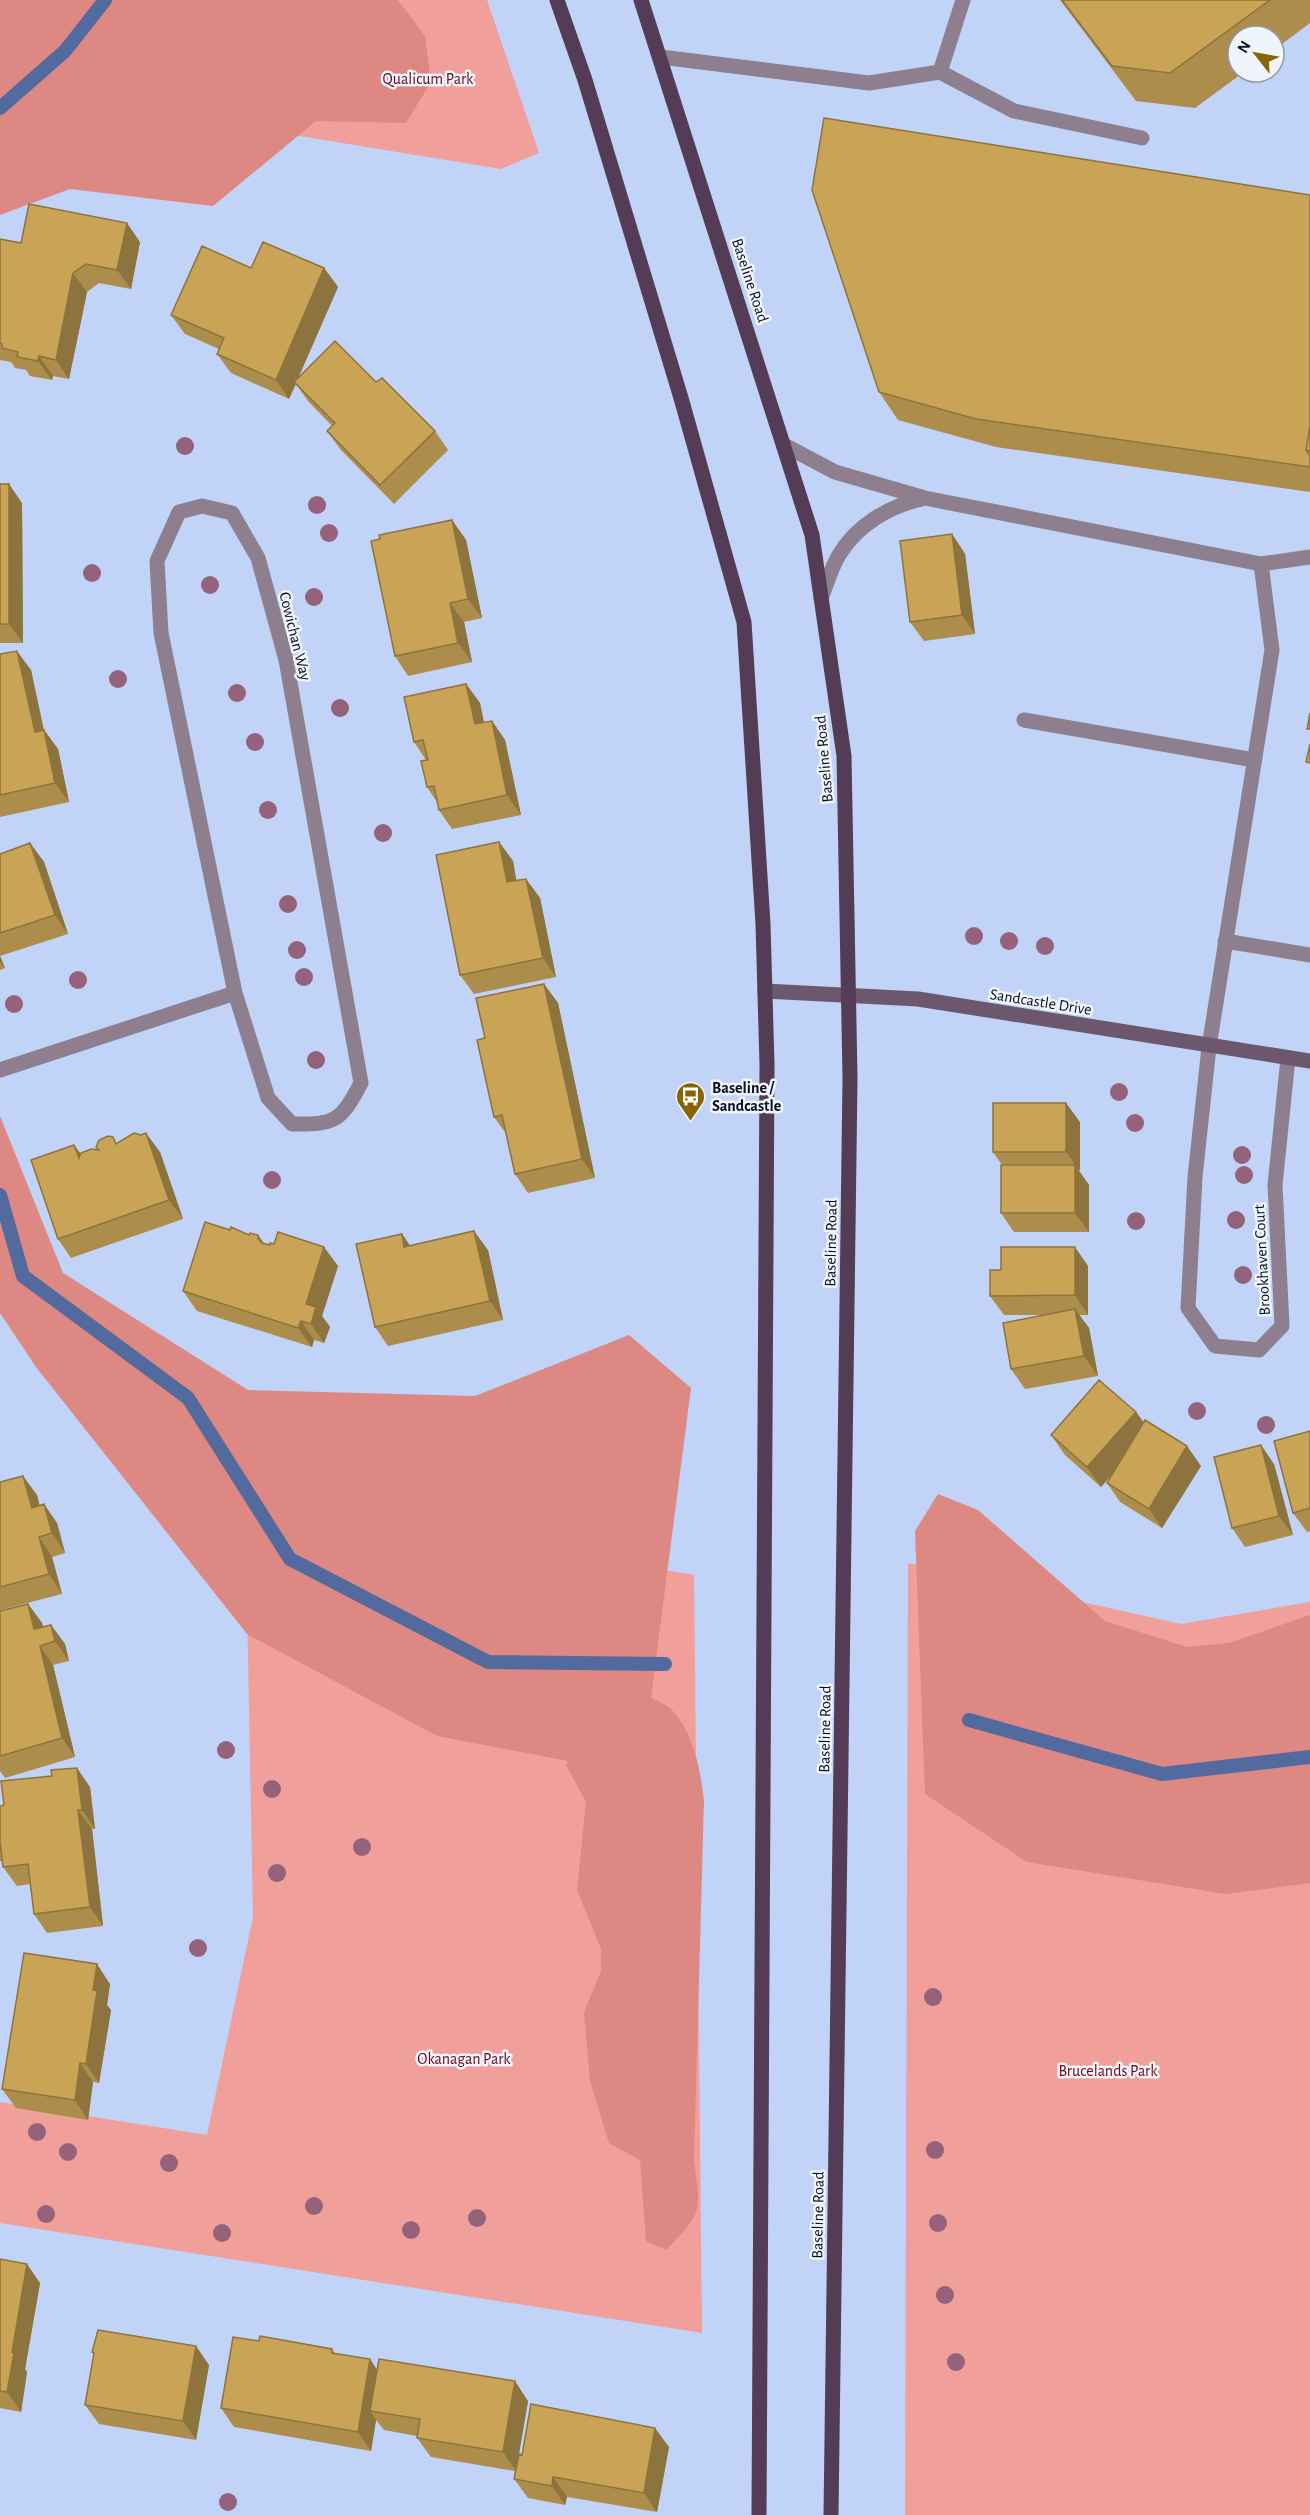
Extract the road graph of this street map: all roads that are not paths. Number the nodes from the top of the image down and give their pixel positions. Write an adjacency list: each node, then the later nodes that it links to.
1 (557, 0): 16 (main road)
2 (641, 0): 4 (main road, Baseline Road)
3 (963, 0): 5 (street)
4 (662, 57): 5 (street); 7 (main road, Baseline Road)
5 (940, 72): 6 (street)
6 (1142, 138)
7 (784, 445): 8 (street); 11 (main road, Baseline Road)
8 (925, 498): 10 (street); 11 (street)
9 (1310, 557): 10 (street)
10 (1261, 564): 13 (street)
11 (821, 598): 18 (main road, Baseline Road)
12 (1024, 720): 13 (street)
13 (1254, 760): 14 (street)
14 (1226, 941): 15 (street); 19 (street)
15 (1310, 955)
16 (765, 990): 18 (street, Sandcastle Drive); 23 (main road)
17 (235, 993): 17 (street, Cowichan Way); 22 (street)
18 (850, 995): 19 (street, Sandcastle Drive); 24 (main road, Baseline Road)
19 (1209, 1047): 20 (street, Sandcastle Drive); 20 (street, Brookhaven Court)
20 (1288, 1058): 21 (street, Sandcastle Drive)
21 (1310, 1061)
22 (0, 1070)
23 (759, 2515)
24 (831, 2515)

